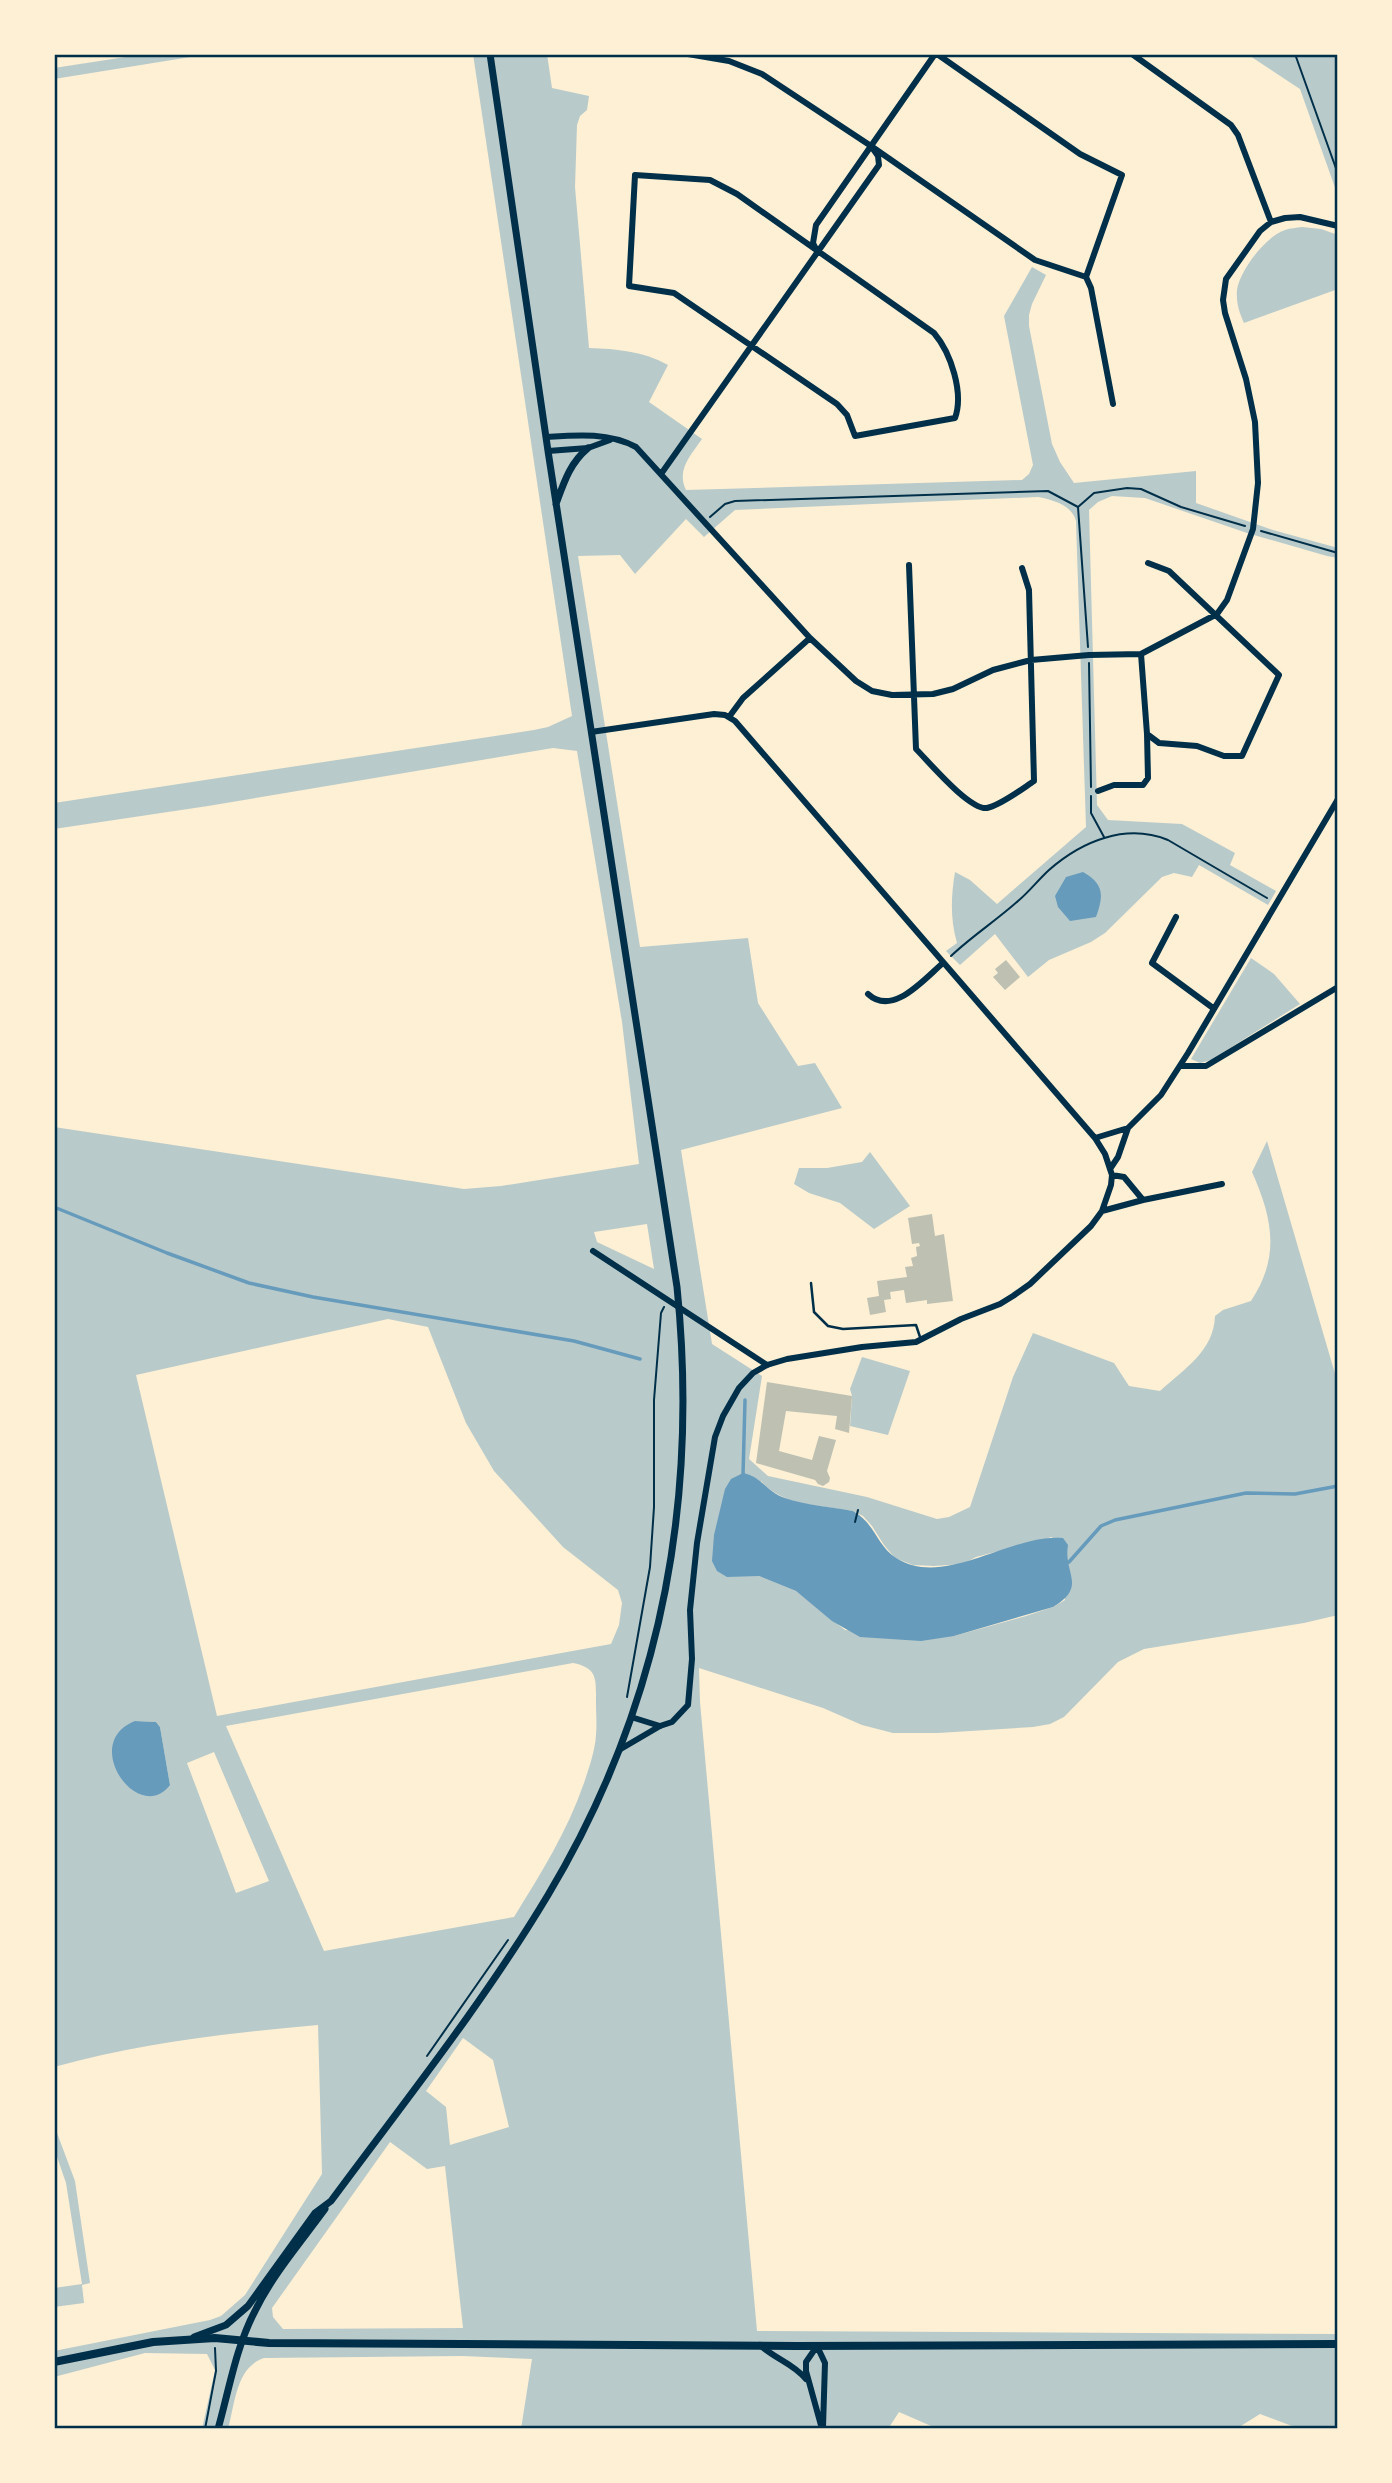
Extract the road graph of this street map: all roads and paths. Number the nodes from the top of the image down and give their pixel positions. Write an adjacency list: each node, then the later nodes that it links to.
1 (489, 54): 14 (street)
2 (688, 54): 6 (street)
3 (936, 54): 6 (street); 11 (street)
4 (1132, 54): 8 (street)
5 (1295, 54): 7 (path)
6 (871, 146): 10 (street); 10 (street); 11 (street)
7 (1338, 174)
8 (1270, 222): 9 (street); 22 (street)
9 (1338, 226)
10 (818, 253): 12 (street); 12 (street); 12 (street)
11 (1086, 277): 13 (street)
12 (753, 347): 18 (street)
13 (1113, 404)
14 (546, 437): 15 (street); 17 (street)
15 (612, 439): 16 (street); 18 (street)
16 (588, 447): 17 (street); 19 (street)
17 (548, 451): 19 (street)
18 (661, 474): 21 (street)
19 (556, 505): 34 (street)
20 (1079, 507): 21 (path); 22 (path); 30 (path)
21 (704, 522): 28 (street)
22 (1253, 529): 23 (path); 27 (street)
23 (1338, 553)
24 (1148, 563): 27 (street)
25 (909, 565): 32 (street)
26 (1022, 568): 31 (street)
27 (1217, 614): 29 (street); 35 (street)
28 (810, 639): 32 (street); 33 (street)
29 (1141, 654): 30 (street); 35 (street)
30 (1089, 655): 31 (street); 38 (path)
31 (1031, 660): 32 (street); 32 (street)
32 (914, 696)
33 (729, 717): 34 (street); 41 (street)
34 (591, 732): 60 (street)
35 (1147, 734): 36 (street)
36 (1098, 791)
37 (1338, 799): 39 (street)
38 (1104, 838): 39 (path); 41 (path)
39 (1277, 904): 44 (street)
40 (1176, 917): 44 (street)
41 (943, 963): 43 (street); 47 (street)
42 (1338, 987): 45 (street)
43 (868, 994)
44 (1213, 1008): 45 (street)
45 (1181, 1066): 46 (street)
46 (1128, 1128): 47 (street); 48 (street)
47 (1095, 1138): 48 (street)
48 (1111, 1172): 50 (street); 51 (street)
49 (1222, 1184): 50 (street)
50 (1143, 1200): 51 (street)
51 (1102, 1211): 55 (street)
52 (593, 1251): 54 (street)
53 (811, 1283): 55 (lane)
54 (669, 1300): 56 (street); 59 (path)
55 (921, 1340): 56 (street)
56 (767, 1364): 61 (street)
57 (859, 1510): 58 (path)
58 (855, 1522)
59 (625, 1703)
60 (631, 1717): 61 (street); 62 (street)
61 (660, 1726): 62 (street)
62 (619, 1750): 65 (street)
63 (507, 1941): 64 (path)
64 (427, 2055)
65 (331, 2201): 66 (street); 67 (street)
66 (178, 2341): 67 (main road); 72 (main road)
67 (242, 2342): 69 (main road); 75 (street)
68 (1338, 2344): 70 (main road)
69 (760, 2346): 70 (main road); 73 (street)
70 (817, 2346): 73 (street); 76 (street)
71 (216, 2361): 74 (path)
72 (54, 2362)
73 (808, 2381): 76 (street)
74 (205, 2429)
75 (218, 2429)
76 (822, 2429)

